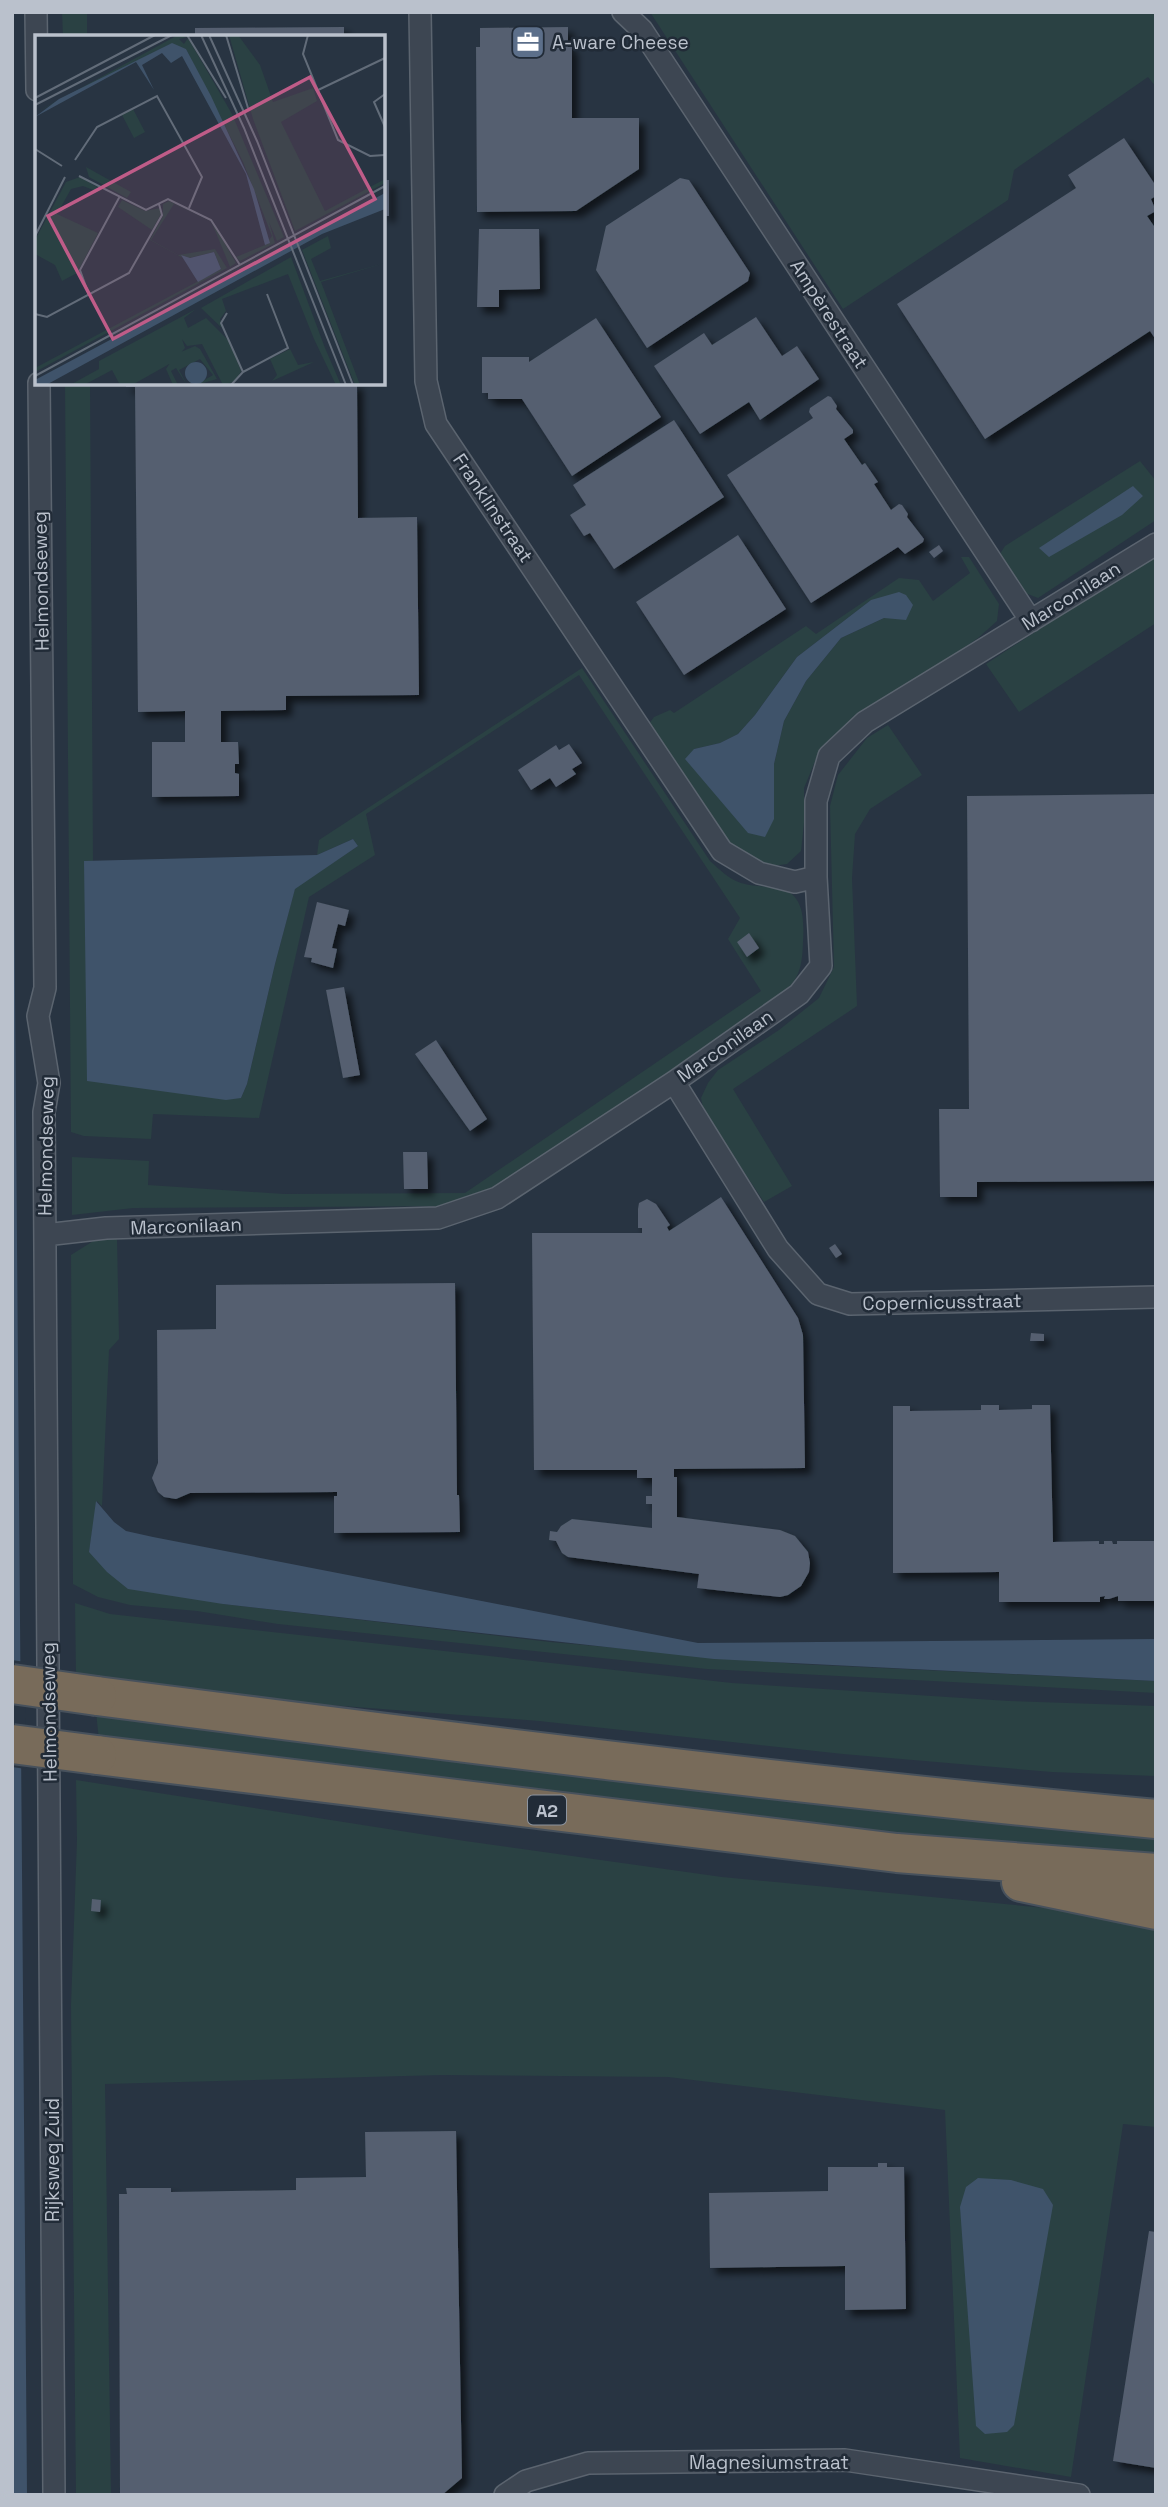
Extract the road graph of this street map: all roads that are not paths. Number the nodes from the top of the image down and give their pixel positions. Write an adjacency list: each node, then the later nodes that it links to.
1 (36, 12): 4 (street)
2 (420, 12): 8 (street, Franklinstraat)
3 (623, 12): 7 (street, Ampèrestraat)
4 (36, 35)
5 (39, 385): 10 (street, Helmondseweg)
6 (1156, 544): 7 (street, Marconilaan)
7 (1031, 621): 8 (street, Marconilaan)
8 (816, 877): 9 (street, Marconilaan)
9 (674, 1082): 10 (street, Marconilaan); 11 (street, Copernicusstraat)
10 (45, 1236): 17 (street, Helmondseweg)
11 (1156, 1297)
12 (12, 1684): 15 (highway, bridge)
13 (12, 1744): 18 (highway, A2, bridge)
14 (1156, 1802): 15 (highway)
15 (1052, 1809): 16 (highway)
16 (1156, 1818)
17 (50, 1826): 22 (street, Rijksweg Zuid)
18 (897, 1853): 19 (highway, A2); 20 (highway, A2)
19 (1156, 1873)
20 (1156, 1910)
21 (1039, 2492): 23 (street, Magnesiumstraat); 24 (street, Magnesiumstraat)
22 (54, 2495)
23 (505, 2495)
24 (1079, 2495)

